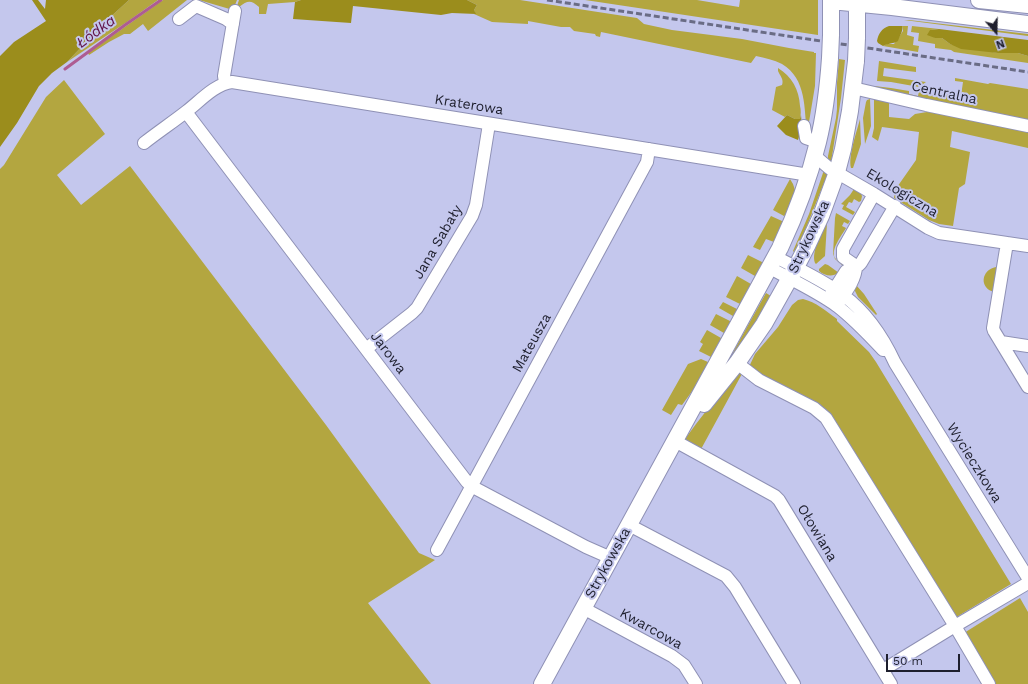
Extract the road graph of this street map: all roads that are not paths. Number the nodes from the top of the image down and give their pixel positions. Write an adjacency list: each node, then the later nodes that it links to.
1 (979, 0): 4 (main road)
2 (831, 1): 3 (main road); 16 (main road, Strykowska, bridge)
3 (857, 2): 8 (main road); 10 (main road, Strykowska, bridge)
4 (1028, 5)
5 (235, 11): 7 (street)
6 (179, 19): 7 (street)
7 (233, 24): 9 (street)
8 (1028, 24)
9 (225, 83): 11 (street); 12 (street, Kraterowa)
10 (853, 88): 14 (street, Centralna); 18 (main road, Strykowska)
11 (186, 112): 15 (street); 31 (street, Jarowa)
12 (489, 124): 17 (street, Kraterowa); 31 (street, Jana Sabały)
13 (804, 126): 16 (street, Ekologiczna)
14 (1028, 126)
15 (144, 143)
16 (817, 148): 18 (street, Ekologiczna); 19 (main road, Strykowska)
17 (649, 149): 19 (street, Kraterowa); 36 (street, Mateusza)
18 (837, 172): 20 (street, Ekologiczna); 26 (main road, Strykowska)
19 (809, 175): 24 (main road, Strykowska)
20 (874, 194): 21 (street, Ekologiczna); 25 (street)
21 (894, 206): 22 (street, Ekologiczna); 25 (street)
22 (1007, 243): 23 (street, Ekologiczna); 29 (street)
23 (1028, 246)
24 (773, 263): 26 (street, Wycieczkowa); 35 (main road, Strykowska)
25 (856, 266): 27 (street)
26 (792, 273): 27 (street, Wycieczkowa); 28 (street, Wycieczkowa); 32 (main road, Strykowska)
27 (839, 292): 28 (street); 33 (street, Wycieczkowa)
28 (832, 303): 33 (street, Wycieczkowa)
29 (1001, 342): 30 (street); 34 (street)
30 (1028, 346)
31 (366, 349): 36 (street, Jarowa)
32 (737, 363): 35 (main road, Strykowska); 43 (street)
33 (895, 363): 40 (street, Wycieczkowa)
34 (1028, 388)
35 (675, 441): 37 (main road, Strykowska); 44 (street, Ołowiana)
36 (471, 486): 38 (street, Mateusza); 39 (street, Jarowa)
37 (629, 525): 39 (main road, Strykowska); 47 (street)
38 (437, 550)
39 (611, 558): 42 (main road, Strykowska)
40 (1028, 578)
41 (1028, 583): 43 (street)
42 (583, 608): 45 (main road, Strykowska); 46 (street, Kwarcowa)
43 (955, 626): 44 (street); 49 (street)
44 (883, 670): 48 (street, Ołowiana)
45 (542, 684)
46 (696, 684)
47 (794, 684)
48 (891, 684)
49 (989, 684)

